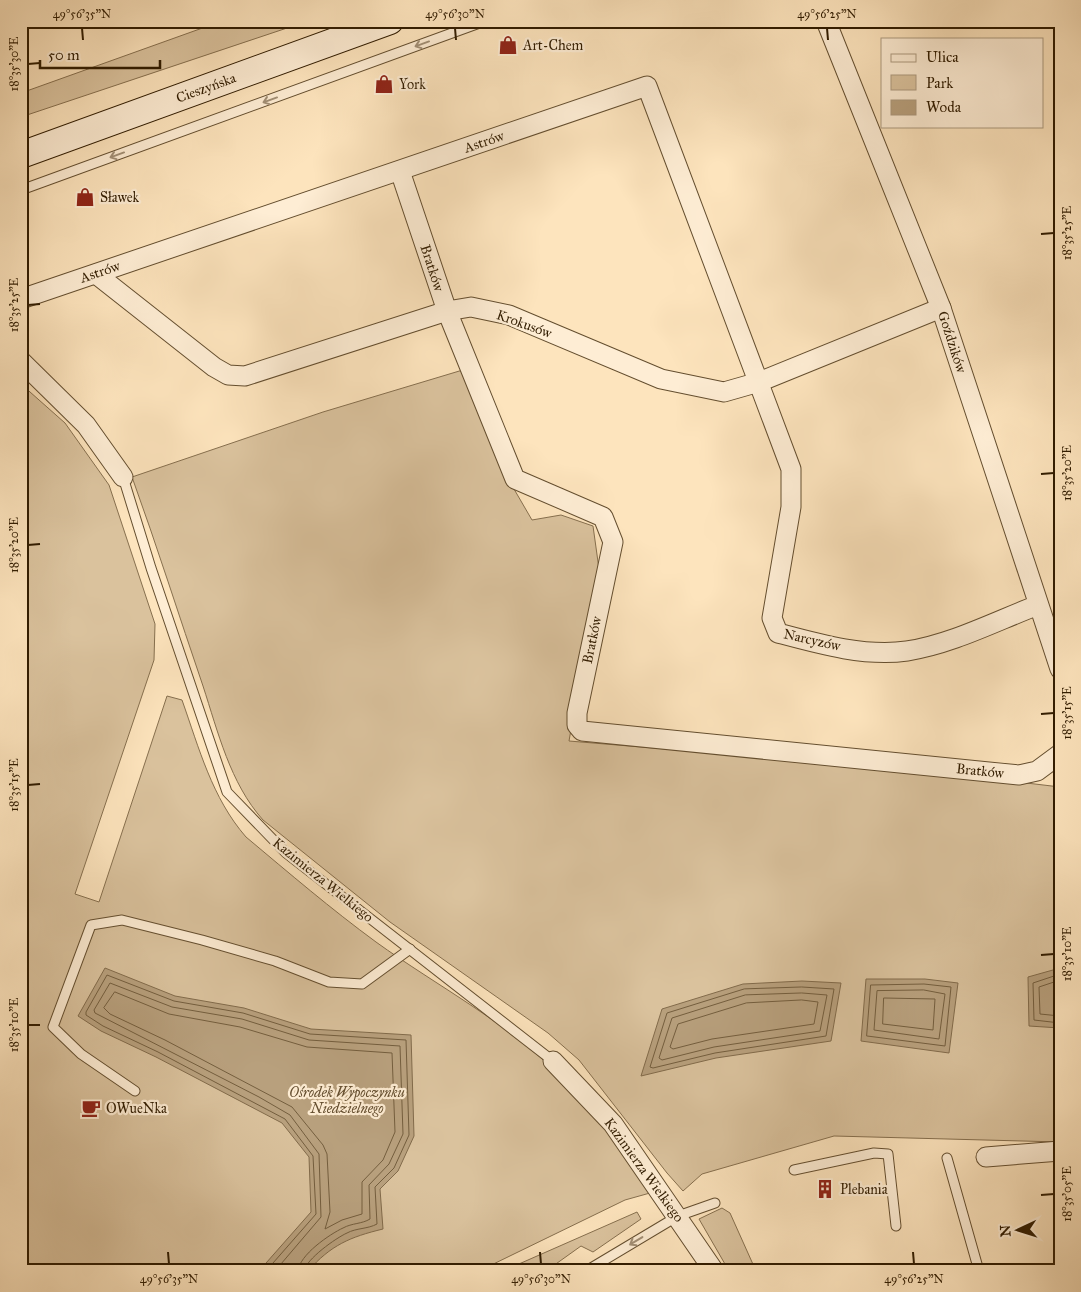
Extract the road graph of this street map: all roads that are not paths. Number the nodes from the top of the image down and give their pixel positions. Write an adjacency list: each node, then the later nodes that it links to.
1 (390, 21): 4 (main road, Cieszyńska)
2 (485, 21): 6 (lane, one-way to 6)
3 (826, 21): 9 (street, Goździków)
4 (21, 155)
5 (400, 171): 7 (street, Astrów); 10 (street, Bratków); 12 (street, Astrów)
6 (21, 190)
7 (96, 274): 8 (street, Astrów); 10 (street, Krokusów)
8 (21, 299)
9 (941, 308): 12 (street, Krokusów); 14 (street, Goździków)
10 (446, 311): 12 (street, Krokusów); 16 (street, Bratków)
11 (21, 360): 13 (street, Kazimierza Wielkiego)
12 (759, 382): 14 (street, Narcyzów)
13 (123, 477): 17 (lane, Kazimierza Wielkiego)
14 (1038, 605): 15 (street, Goździków)
15 (1060, 668)
16 (1060, 754)
17 (410, 948): 18 (lane, Kazimierza Wielkiego); 19 (lane)
18 (553, 1060): 25 (street, Kazimierza Wielkiego)
19 (135, 1091)
20 (1060, 1151): 21 (street)
21 (986, 1157)
22 (947, 1158): 29 (lane)
23 (794, 1170): 26 (lane)
24 (715, 1203): 25 (lane)
25 (678, 1216): 27 (lane, one-way to 27); 28 (street, Kazimierza Wielkiego)
26 (896, 1226)
27 (586, 1271)
28 (714, 1271)
29 (979, 1271)

